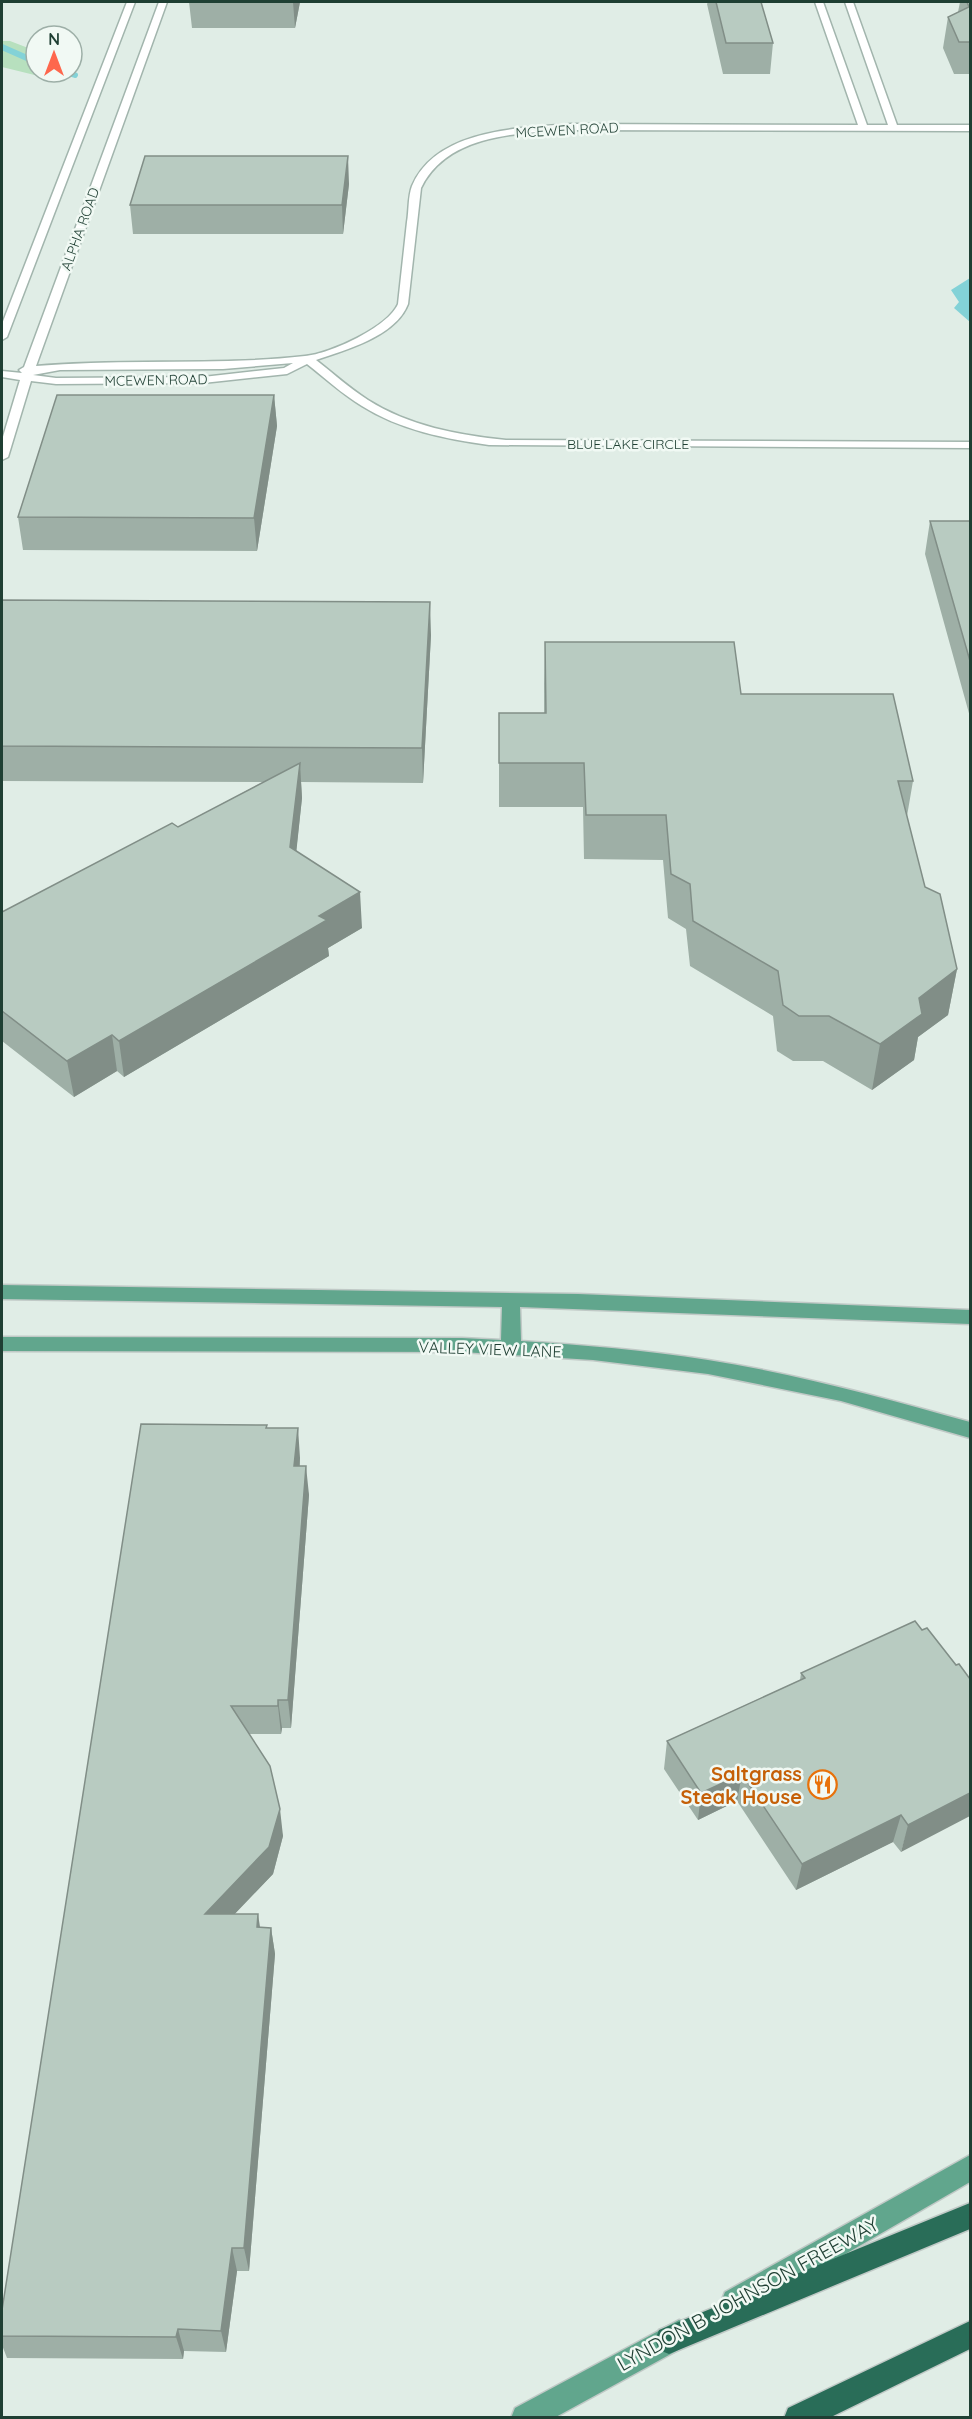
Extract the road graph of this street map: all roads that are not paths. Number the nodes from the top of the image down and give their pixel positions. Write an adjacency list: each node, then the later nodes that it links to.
1 (131, 2): 12 (street)
2 (163, 2): 15 (street, ALPHA ROAD)
3 (819, 2): 5 (street)
4 (849, 2): 8 (street)
5 (830, 33): 6 (street); 9 (street)
6 (840, 33)
7 (850, 33): 8 (street)
8 (860, 33): 10 (street)
9 (864, 128): 10 (street, MCEWEN ROAD); 13 (street, MCEWEN ROAD)
10 (894, 128): 11 (street, MCEWEN ROAD)
11 (970, 128)
12 (2, 337)
13 (308, 359): 15 (street, MCEWEN ROAD); 16 (street, BLUE LAKE CIRCLE)
14 (2, 373): 15 (street, MCEWEN ROAD)
15 (29, 373): 17 (street, ALPHA ROAD)
16 (970, 445)
17 (2, 458)
18 (2, 1292): 19 (main road)
19 (511, 1300): 20 (main road); 22 (main road)
20 (970, 1317)
21 (2, 1344): 22 (main road, VALLEY VIEW LANE)
22 (511, 1347): 23 (main road, VALLEY VIEW LANE)
23 (970, 1430)
24 (970, 2168): 27 (main road, LYNDON B JOHNSON FREEWAY)
25 (970, 2216): 27 (highway)
26 (970, 2335): 29 (highway)
27 (669, 2340): 28 (main road, LYNDON B JOHNSON FREEWAY)
28 (525, 2418)
29 (798, 2418)

